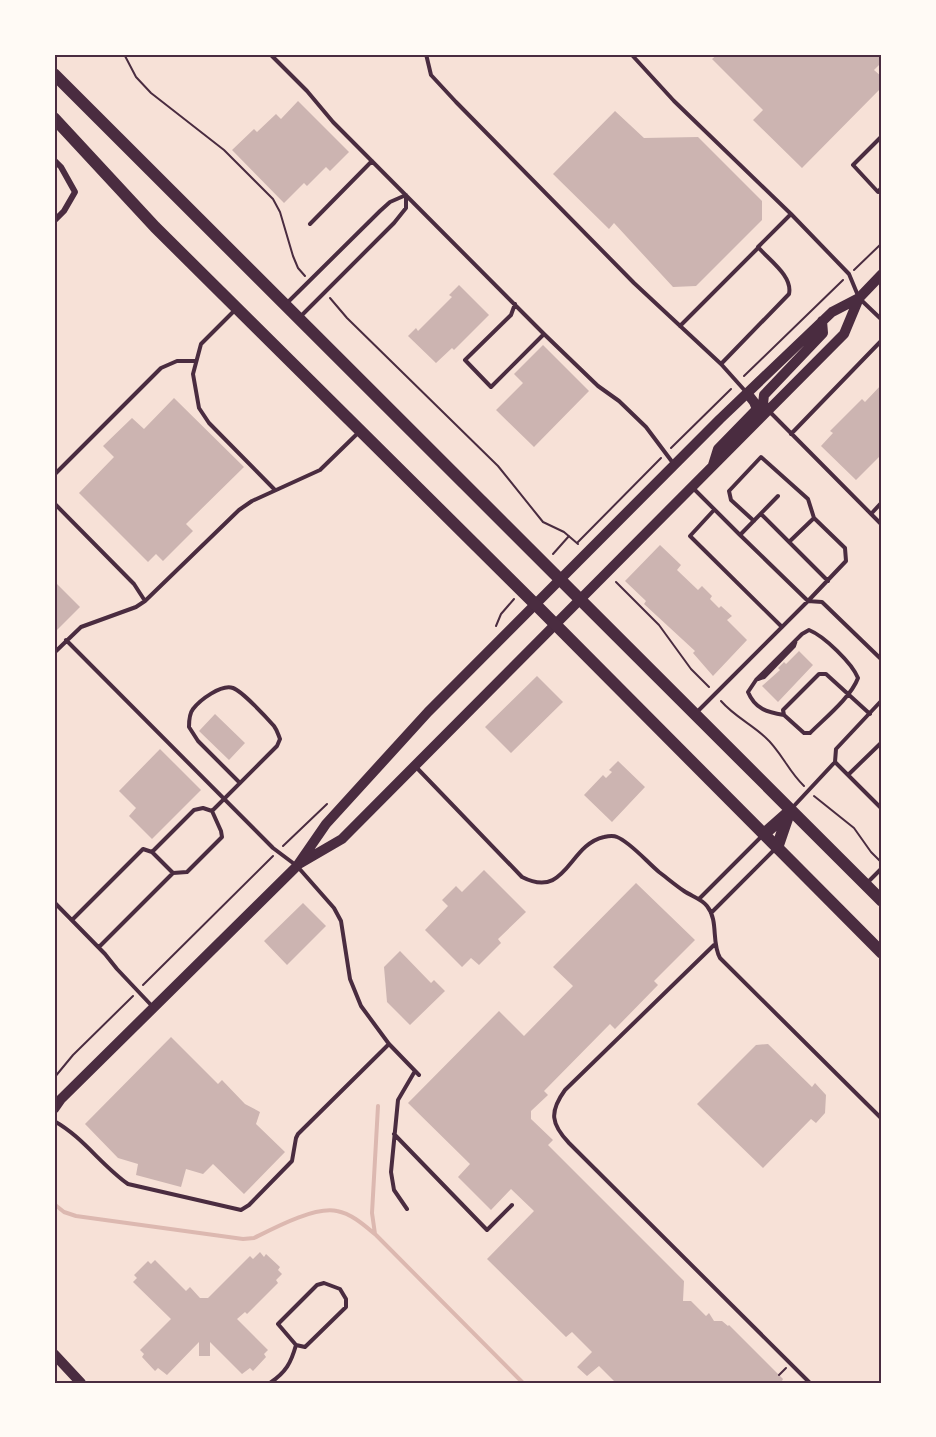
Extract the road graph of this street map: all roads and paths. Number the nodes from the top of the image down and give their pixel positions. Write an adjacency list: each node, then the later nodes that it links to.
1 (124, 54): 19 (path)
2 (270, 54): 9 (lane)
3 (426, 54): 28 (lane)
4 (631, 54): 12 (lane)
5 (54, 74): 22 (main road)
6 (54, 118): 24 (main road)
7 (882, 136): 10 (lane)
8 (54, 160): 13 (street)
9 (372, 161): 11 (lane); 14 (lane)
10 (882, 187)
11 (406, 195): 19 (lane); 20 (lane); 23 (lane)
12 (791, 214): 16 (lane); 17 (lane)
13 (54, 221)
14 (310, 224)
15 (882, 243): 17 (path)
16 (758, 247): 28 (lane); 32 (lane)
17 (849, 274): 21 (lane); 33 (path)
18 (882, 274): 21 (street)
19 (310, 280): 22 (lane)
20 (324, 293): 25 (lane); 53 (path)
21 (859, 298): 26 (lane); 27 (street); 35 (street)
22 (286, 304): 25 (main road)
23 (515, 304): 29 (lane); 29 (lane)
24 (237, 309): 31 (lane); 36 (main road)
25 (299, 318): 58 (main road)
26 (882, 320)
27 (822, 321): 34 (street); 35 (street)
28 (680, 326): 32 (lane)
29 (544, 334): 38 (lane)
30 (882, 340): 37 (lane)
31 (195, 361): 41 (lane); 43 (lane)
32 (721, 364): 33 (lane)
33 (737, 383): 34 (lane); 38 (path)
34 (747, 393): 39 (street); 40 (street)
35 (768, 411): 37 (lane); 40 (street)
36 (360, 431): 43 (lane); 62 (main road)
37 (791, 434): 49 (lane)
38 (665, 453): 39 (lane); 56 (path)
39 (674, 465): 57 (street)
40 (712, 468): 42 (street)
41 (54, 475)
42 (692, 488): 47 (lane); 59 (street)
43 (275, 490): 64 (lane)
44 (778, 496): 48 (lane)
45 (882, 502): 49 (lane)
46 (54, 503): 64 (lane)
47 (714, 510): 54 (lane); 69 (lane)
48 (761, 514): 51 (lane); 55 (lane)
49 (871, 514): 52 (lane)
50 (814, 518): 51 (lane); 55 (lane); 61 (lane)
51 (754, 521): 54 (lane)
52 (882, 525)
53 (569, 536): 56 (path); 58 (path)
54 (740, 536): 65 (lane)
55 (789, 542): 61 (lane)
56 (577, 543): 57 (path)
57 (587, 553): 60 (street)
58 (544, 564): 60 (main road)
59 (608, 574): 63 (street); 73 (path)
60 (561, 580): 63 (main road); 66 (street)
61 (828, 581): 65 (lane)
62 (521, 591): 66 (main road); 67 (path)
63 (580, 599): 68 (street); 76 (main road)
64 (145, 601): 70 (lane)
65 (808, 601): 69 (lane); 72 (lane)
66 (535, 604): 68 (main road); 93 (street)
67 (501, 614)
68 (556, 625): 81 (street); 89 (main road)
69 (782, 627): 73 (lane)
70 (66, 640): 71 (lane); 85 (lane)
71 (54, 652)
72 (882, 660)
73 (715, 694): 76 (lane); 84 (path)
74 (848, 694): 77 (lane); 78 (lane); 78 (lane); 78 (lane)
75 (882, 700): 77 (lane)
76 (695, 714): 87 (main road)
77 (870, 714): 80 (lane)
78 (784, 715)
79 (882, 742): 82 (lane)
80 (835, 762): 82 (lane); 84 (lane)
81 (415, 766): 93 (street); 97 (lane)
82 (848, 776): 86 (lane)
83 (240, 783): 83 (lane); 85 (lane)
84 (809, 790): 87 (lane); 92 (path)
85 (224, 799): 88 (lane); 93 (lane)
86 (882, 809)
87 (790, 810): 89 (main road); 90 (main road); 96 (main road)
88 (212, 811): 91 (lane); 95 (lane)
89 (764, 834): 90 (main road); 97 (lane)
90 (777, 848): 100 (lane); 104 (main road)
91 (152, 852): 95 (lane); 101 (lane)
92 (882, 863)
93 (297, 866): 105 (street); 106 (lane)
94 (882, 868): 96 (lane)
95 (173, 873): 103 (lane)
96 (866, 885): 98 (main road)
97 (698, 900): 100 (lane)
98 (882, 901)
99 (54, 902): 101 (lane)
100 (711, 913): 102 (lane)
101 (72, 920): 103 (lane)
102 (714, 945): 110 (lane); 119 (lane)
103 (99, 947): 105 (lane)
104 (882, 953)
105 (153, 1007): 109 (street)
106 (389, 1044): 107 (lane); 111 (lane)
107 (415, 1071): 108 (lane); 112 (lane)
108 (419, 1075)
109 (54, 1109)
110 (882, 1119)
111 (54, 1122)
112 (394, 1134): 113 (lane); 114 (lane)
113 (512, 1205)
114 (407, 1209)
115 (297, 1345): 115 (lane); 118 (lane)
116 (54, 1354): 117 (street)
117 (81, 1383)
118 (270, 1383)
119 (810, 1383)

